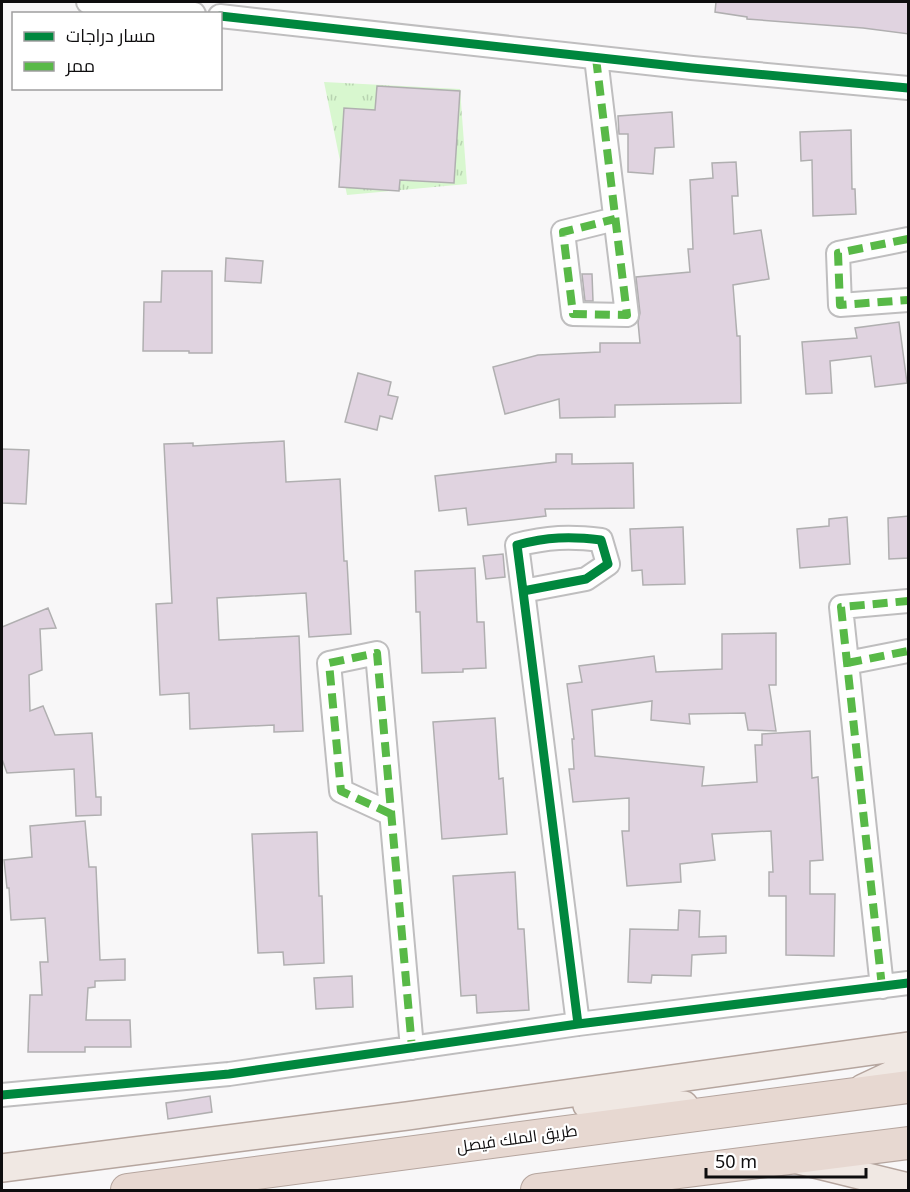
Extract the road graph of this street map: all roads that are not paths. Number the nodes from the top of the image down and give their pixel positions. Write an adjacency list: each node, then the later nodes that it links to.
1 (88, 2): 2 (street)
2 (176, 12)
3 (222, 16): 4 (street)
4 (596, 58): 5 (street); 6 (street)
5 (909, 88)
6 (615, 219): 6 (street)
7 (909, 239): 8 (street)
8 (909, 300)
9 (523, 591): 16 (street)
10 (909, 601): 12 (street)
11 (909, 651): 12 (street)
12 (846, 663): 15 (street)
13 (392, 814): 13 (street); 18 (street)
14 (909, 983): 15 (street)
15 (882, 987): 16 (street)
16 (578, 1024): 18 (street)
17 (909, 1047): 24 (main road)
18 (412, 1048): 22 (street)
19 (909, 1067): 21 (main road)
20 (909, 1087): 21 (highway, طريق الملك فيصل)
21 (849, 1094): 23 (highway, طريق الملك فيصل)
22 (2, 1095)
23 (760, 1106): 24 (main road); 29 (highway, طريق الملك فيصل)
24 (407, 1116): 27 (main road)
25 (909, 1143): 26 (highway)
26 (791, 1158): 28 (main road); 30 (highway)
27 (2, 1168)
28 (909, 1187)
29 (127, 1191)
30 (537, 1191)

